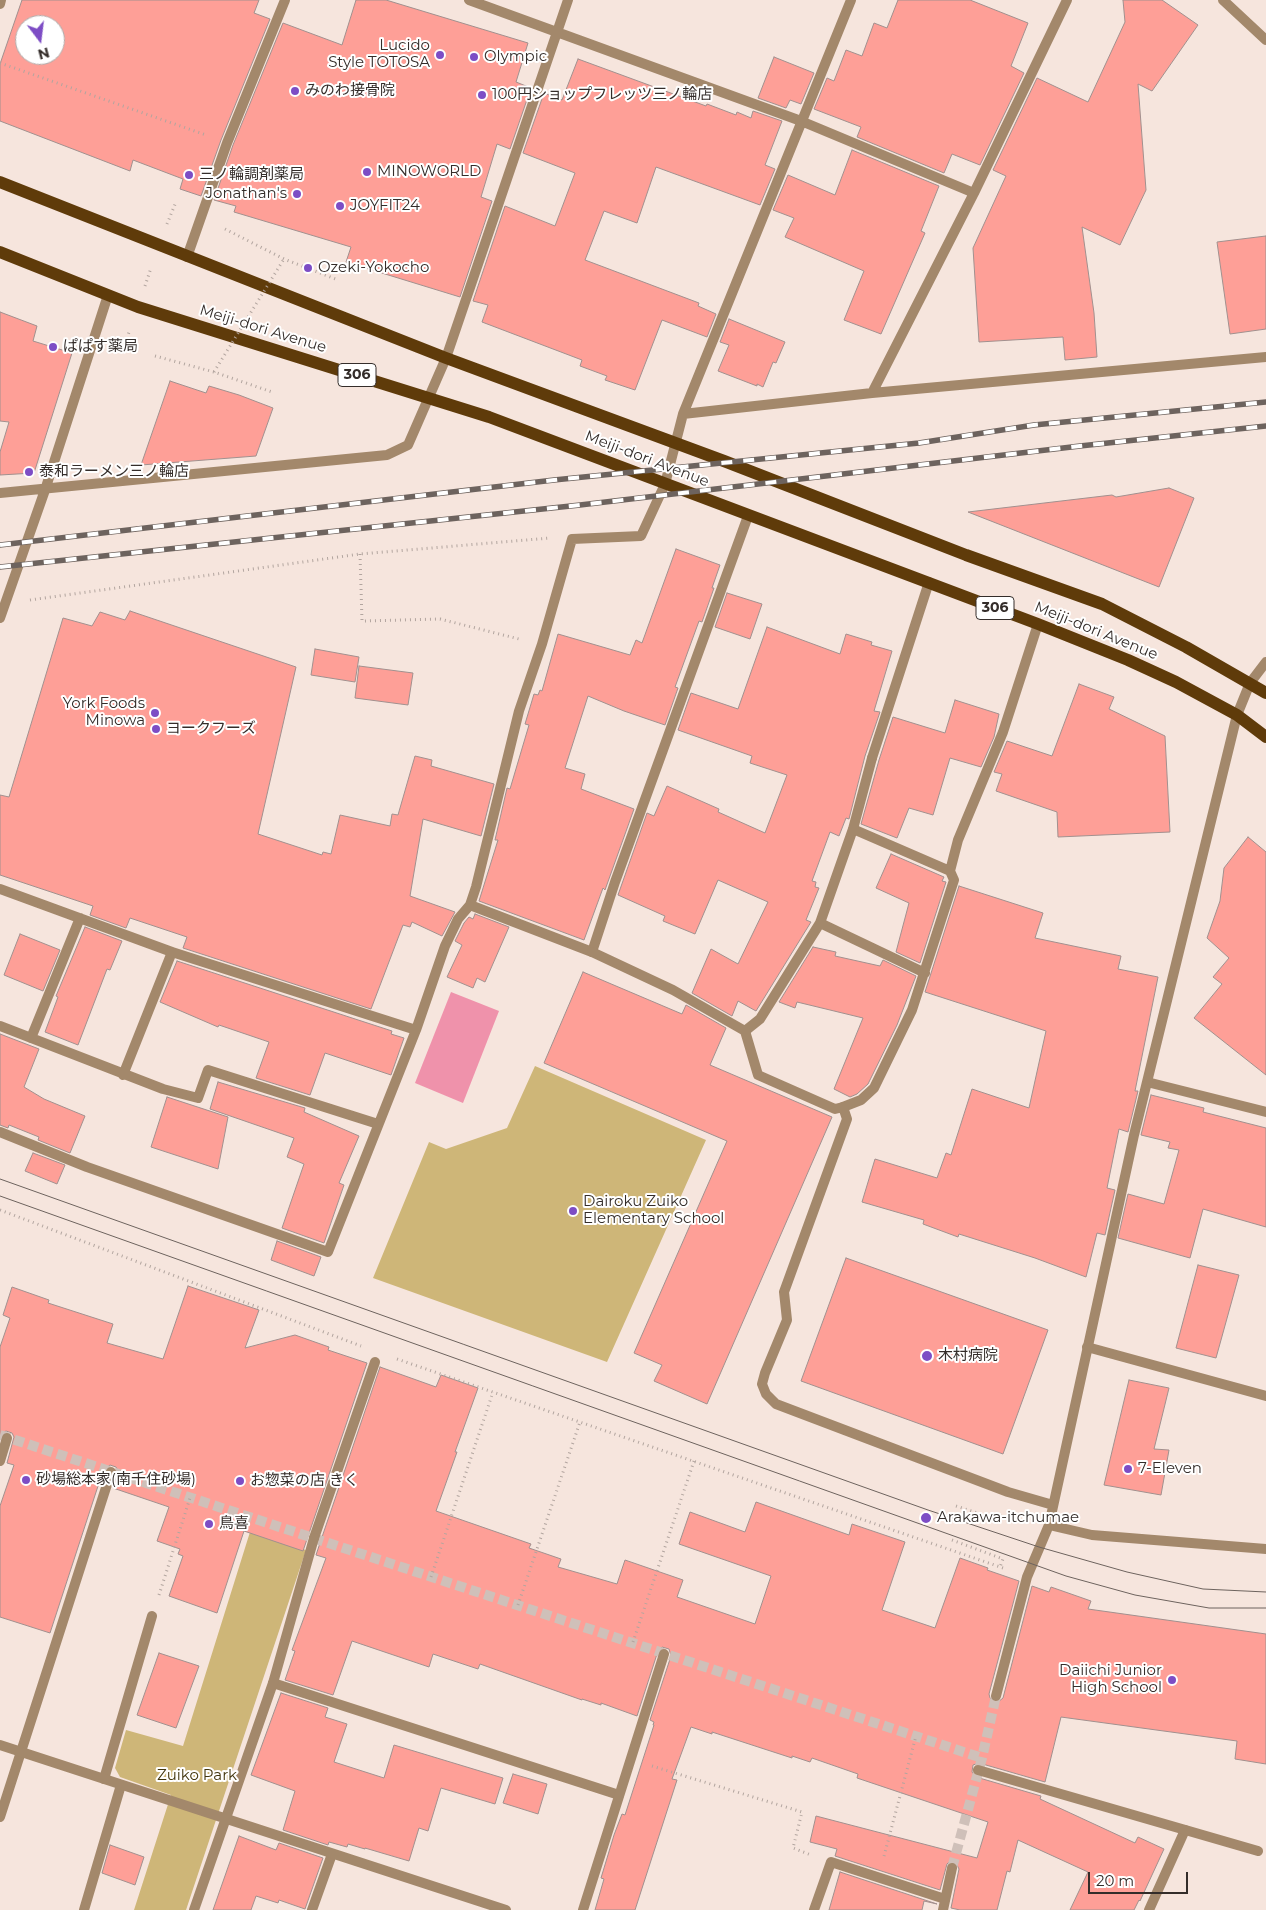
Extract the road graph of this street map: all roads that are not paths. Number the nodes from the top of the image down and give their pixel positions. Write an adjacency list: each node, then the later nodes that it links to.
1 (285, 0): 13 (street)
2 (469, 0): 7 (street)
3 (568, 0): 7 (street)
4 (851, 0): 9 (street)
5 (1067, 0): 11 (street)
6 (1223, 0): 8 (street)
7 (557, 33): 9 (street); 16 (street)
8 (1266, 40)
9 (801, 121): 11 (street); 19 (street)
10 (0, 182): 13 (main road, Meiji-dori Avenue)
11 (974, 193): 17 (street)
12 (0, 252): 14 (main road, Meiji-dori Avenue / 306)
13 (187, 257): 16 (main road, Meiji-dori Avenue)
14 (108, 295): 18 (main road, Meiji-dori Avenue / 306); 22 (street)
15 (1266, 357): 17 (street)
16 (446, 358): 18 (street); 20 (main road, Meiji-dori Avenue)
17 (872, 393): 19 (street)
18 (430, 397): 21 (main road, Meiji-dori Avenue / 306); 22 (street)
19 (683, 414): 20 (street)
20 (676, 444): 21 (street); 29 (main road, Meiji-dori Avenue)
21 (664, 484): 24 (main road, Meiji-dori Avenue / 306); 36 (street)
22 (45, 490): 23 (street); 26 (street)
23 (0, 493)
24 (748, 516): 25 (main road, Meiji-dori Avenue / 306); 40 (street)
25 (929, 582): 27 (main road, Meiji-dori Avenue / 306); 33 (street)
26 (0, 618)
27 (1038, 624): 31 (main road, Meiji-dori Avenue / 306); 34 (street)
28 (1266, 662): 29 (street)
29 (1250, 683): 30 (main road); 31 (street)
30 (1266, 693)
31 (1237, 715): 32 (main road, Meiji-dori Avenue / 306); 47 (street)
32 (1266, 737)
33 (853, 829): 34 (street); 38 (street)
34 (950, 871): 41 (street)
35 (0, 889): 37 (street)
36 (470, 905): 40 (street); 43 (street)
37 (80, 918): 39 (street); 45 (street)
38 (820, 923): 41 (street); 44 (street)
39 (172, 952): 43 (street); 46 (street)
40 (592, 952): 44 (street)
41 (925, 972): 48 (street)
42 (0, 1026): 45 (street)
43 (416, 1030): 50 (street)
44 (745, 1030): 48 (street)
45 (31, 1038): 46 (street)
46 (123, 1075): 50 (street)
47 (1147, 1082): 49 (street); 52 (street)
48 (843, 1108): 58 (street)
49 (1266, 1112)
50 (378, 1124): 51 (street)
51 (0, 1132)
52 (1087, 1347): 54 (street); 58 (street)
53 (375, 1362): 63 (street)
54 (1266, 1396)
55 (7, 1438): 56 (street)
56 (0, 1461)
57 (111, 1472): 66 (street)
58 (1053, 1504): 59 (street)
59 (1049, 1525): 60 (street); 64 (street)
60 (1266, 1549)
61 (152, 1616): 68 (street)
62 (664, 1654): 70 (street)
63 (273, 1683): 70 (street); 72 (street)
64 (996, 1696)
65 (0, 1745): 66 (street)
66 (21, 1752): 68 (street); 71 (street)
67 (978, 1770): 73 (street)
68 (104, 1779): 69 (street)
69 (121, 1785): 72 (street); 78 (street)
70 (619, 1794): 82 (street)
71 (0, 1817)
72 (225, 1819): 75 (street); 79 (street)
73 (1185, 1830): 74 (street); 85 (street)
74 (1258, 1851)
75 (332, 1854): 80 (street); 81 (street)
76 (952, 1868): 77 (street)
77 (945, 1899): 83 (street); 84 (street)
78 (84, 1910)
79 (194, 1910)
80 (312, 1910)
81 (506, 1910)
82 (583, 1910)
83 (814, 1910)
84 (943, 1910)
85 (1149, 1910)

